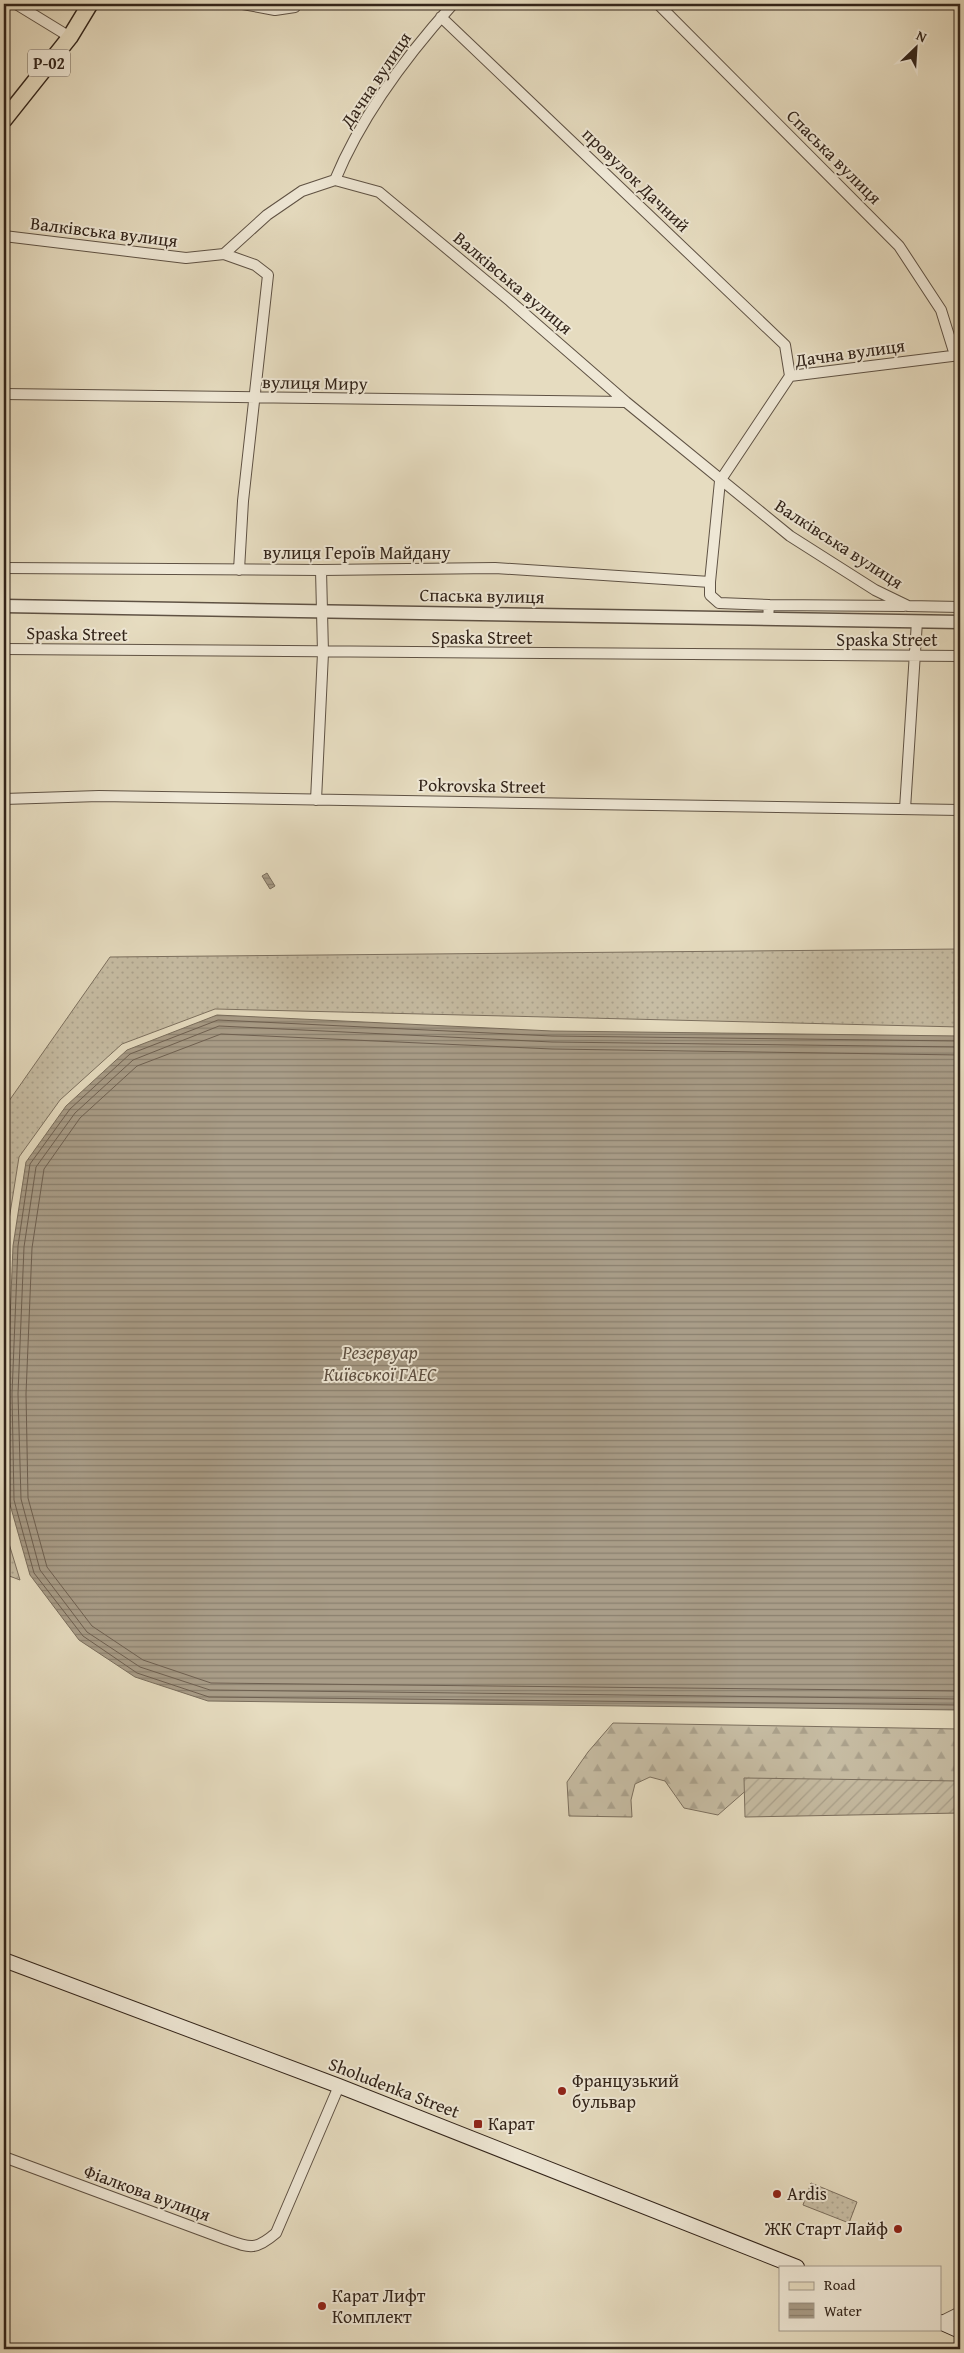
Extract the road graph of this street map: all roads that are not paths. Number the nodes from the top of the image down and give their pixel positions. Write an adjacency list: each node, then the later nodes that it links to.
1 (16, 4): 8 (street)
2 (90, 4): 8 (main road, Р-02)
3 (243, 4): 4 (street)
4 (297, 4)
5 (453, 4): 7 (street, Дачна вулиця)
6 (658, 4): 13 (street, Спаська вулиця)
7 (441, 17): 10 (street, Дачна вулиця); 14 (street, провулок Дачний)
8 (70, 37): 9 (main road, Р-02)
9 (4, 120)
10 (336, 180): 12 (street); 17 (street, Валківська вулиця)
11 (4, 236): 12 (street, Валківська вулиця)
12 (224, 254): 16 (street)
13 (957, 355): 14 (street, Дачна вулиця)
14 (790, 376): 18 (street, Дачна вулиця)
15 (4, 394): 16 (street, вулиця Миру)
16 (254, 398): 17 (street, вулиця Миру); 20 (street)
17 (626, 402): 18 (street, Валківська вулиця)
18 (720, 481): 22 (street, Дачна вулиця); 25 (street, Валківська вулиця)
19 (4, 568): 20 (street, вулиця Героїв Майдану)
20 (239, 570): 21 (street, вулиця Героїв Майдану)
21 (321, 570): 22 (street, вулиця Героїв Майдану); 27 (street)
22 (710, 582): 23 (street, Дачна вулиця)
23 (769, 605): 25 (street, Дачна вулиця); 28 (street)
24 (4, 606): 27 (street, Спаська вулиця)
25 (908, 606): 26 (street, Валківська вулиця)
26 (960, 607)
27 (323, 610): 28 (street, Спаська вулиця); 32 (street)
28 (768, 619): 29 (street, Спаська вулиця)
29 (917, 621): 30 (street, Спаська вулиця); 33 (street)
30 (960, 622)
31 (4, 649): 32 (street, Spaska Street)
32 (322, 653): 33 (street, Spaska Street); 36 (street)
33 (915, 656): 34 (street, Spaska Street); 37 (street)
34 (960, 656)
35 (4, 798): 36 (street, Pokrovska Street)
36 (316, 800): 37 (street, Pokrovska Street)
37 (905, 809): 38 (street, Pokrovska Street)
38 (960, 810)
39 (4, 1960): 40 (main road, Sholudenka Street)
40 (339, 2086): 41 (street, Фіалкова вулиця); 42 (main road, Sholudenka Street)
41 (4, 2157)
42 (794, 2266)
43 (960, 2312): 44 (street)
44 (942, 2321)
45 (942, 2323): 46 (main road)
46 (960, 2332)

